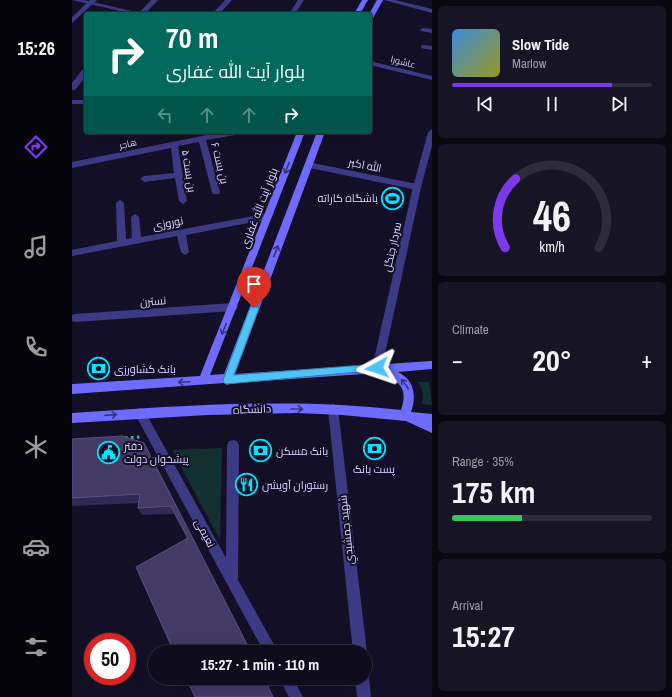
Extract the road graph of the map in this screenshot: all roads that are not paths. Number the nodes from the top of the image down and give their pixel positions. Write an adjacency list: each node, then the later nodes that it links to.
1 (75, 0): 8 (street)
2 (155, 0): 10 (street)
3 (229, 0): 11 (street)
4 (301, 0): 12 (street)
5 (365, 0): 13 (main road)
6 (380, 0): 15 (main road)
7 (387, 0): 14 (street)
8 (92, 2): 9 (street); 16 (street)
9 (134, 12)
10 (144, 12)
11 (217, 12)
12 (293, 12)
13 (358, 12)
14 (432, 12)
15 (372, 14)
16 (72, 21)
17 (423, 30): 18 (street)
18 (432, 31)
19 (423, 47): 20 (street)
20 (432, 48)
21 (372, 63): 23 (street, عاشورا)
22 (84, 73): 24 (street)
23 (432, 78)
24 (72, 88)
25 (72, 102): 26 (street)
26 (84, 102)
27 (432, 132): 37 (street, سردار جنگل)
28 (226, 134): 31 (street, هاجر)
29 (300, 134): 41 (main road, بلوار آیت الله غفاری, one-way to 41)
30 (320, 134): 34 (main road)
31 (202, 139): 32 (street, هاجر); 38 (street, بن بست ۶)
32 (174, 144): 33 (street, هاجر); 35 (street, بن بست ۵)
33 (72, 165)
34 (308, 165): 37 (street, الله اکبر); 52 (main road, one-way to 34)
35 (179, 175): 36 (street); 39 (street, بن بست ۵)
36 (144, 179)
37 (417, 187): 51 (street, سردار جنگل)
38 (216, 192)
39 (183, 201)
40 (120, 203): 45 (street)
41 (269, 216): 43 (street, نوروزی); 48 (main road, بلوار آیت الله غفاری)
42 (135, 218): 44 (street)
43 (182, 232): 44 (street, نوروزی); 46 (street)
44 (137, 241): 45 (street, نوروزی)
45 (122, 244): 47 (street, نوروزی)
46 (185, 252)
47 (72, 253)
48 (233, 307): 49 (street, نسترن); 53 (main road, بلوار آیت الله غفاری, one-way to 53)
49 (75, 318)
50 (432, 365): 51 (main road)
51 (377, 368): 52 (main road); 57 (main road, one-way to 51)
52 (227, 380): 53 (main road)
53 (203, 381): 54 (main road, one-way to 54)
54 (72, 389)
55 (333, 409): 56 (main road, دانشگاه, one-way to 55); 57 (main road, دانشگاه); 64 (street, شهيد جمشيدي)
56 (140, 413): 58 (main road, دانشگاه, one-way to 56); 62 (street, نعیمی)
57 (405, 415): 59 (main road, دانشگاه); 60 (main road)
58 (72, 418)
59 (432, 420)
60 (432, 428)
61 (233, 445): 62 (street)
62 (232, 583): 63 (street, نعیمی)
63 (267, 645)
64 (359, 645)
65 (290, 685): 67 (street)
66 (363, 685): 68 (street)
67 (296, 697)
68 (364, 697)

